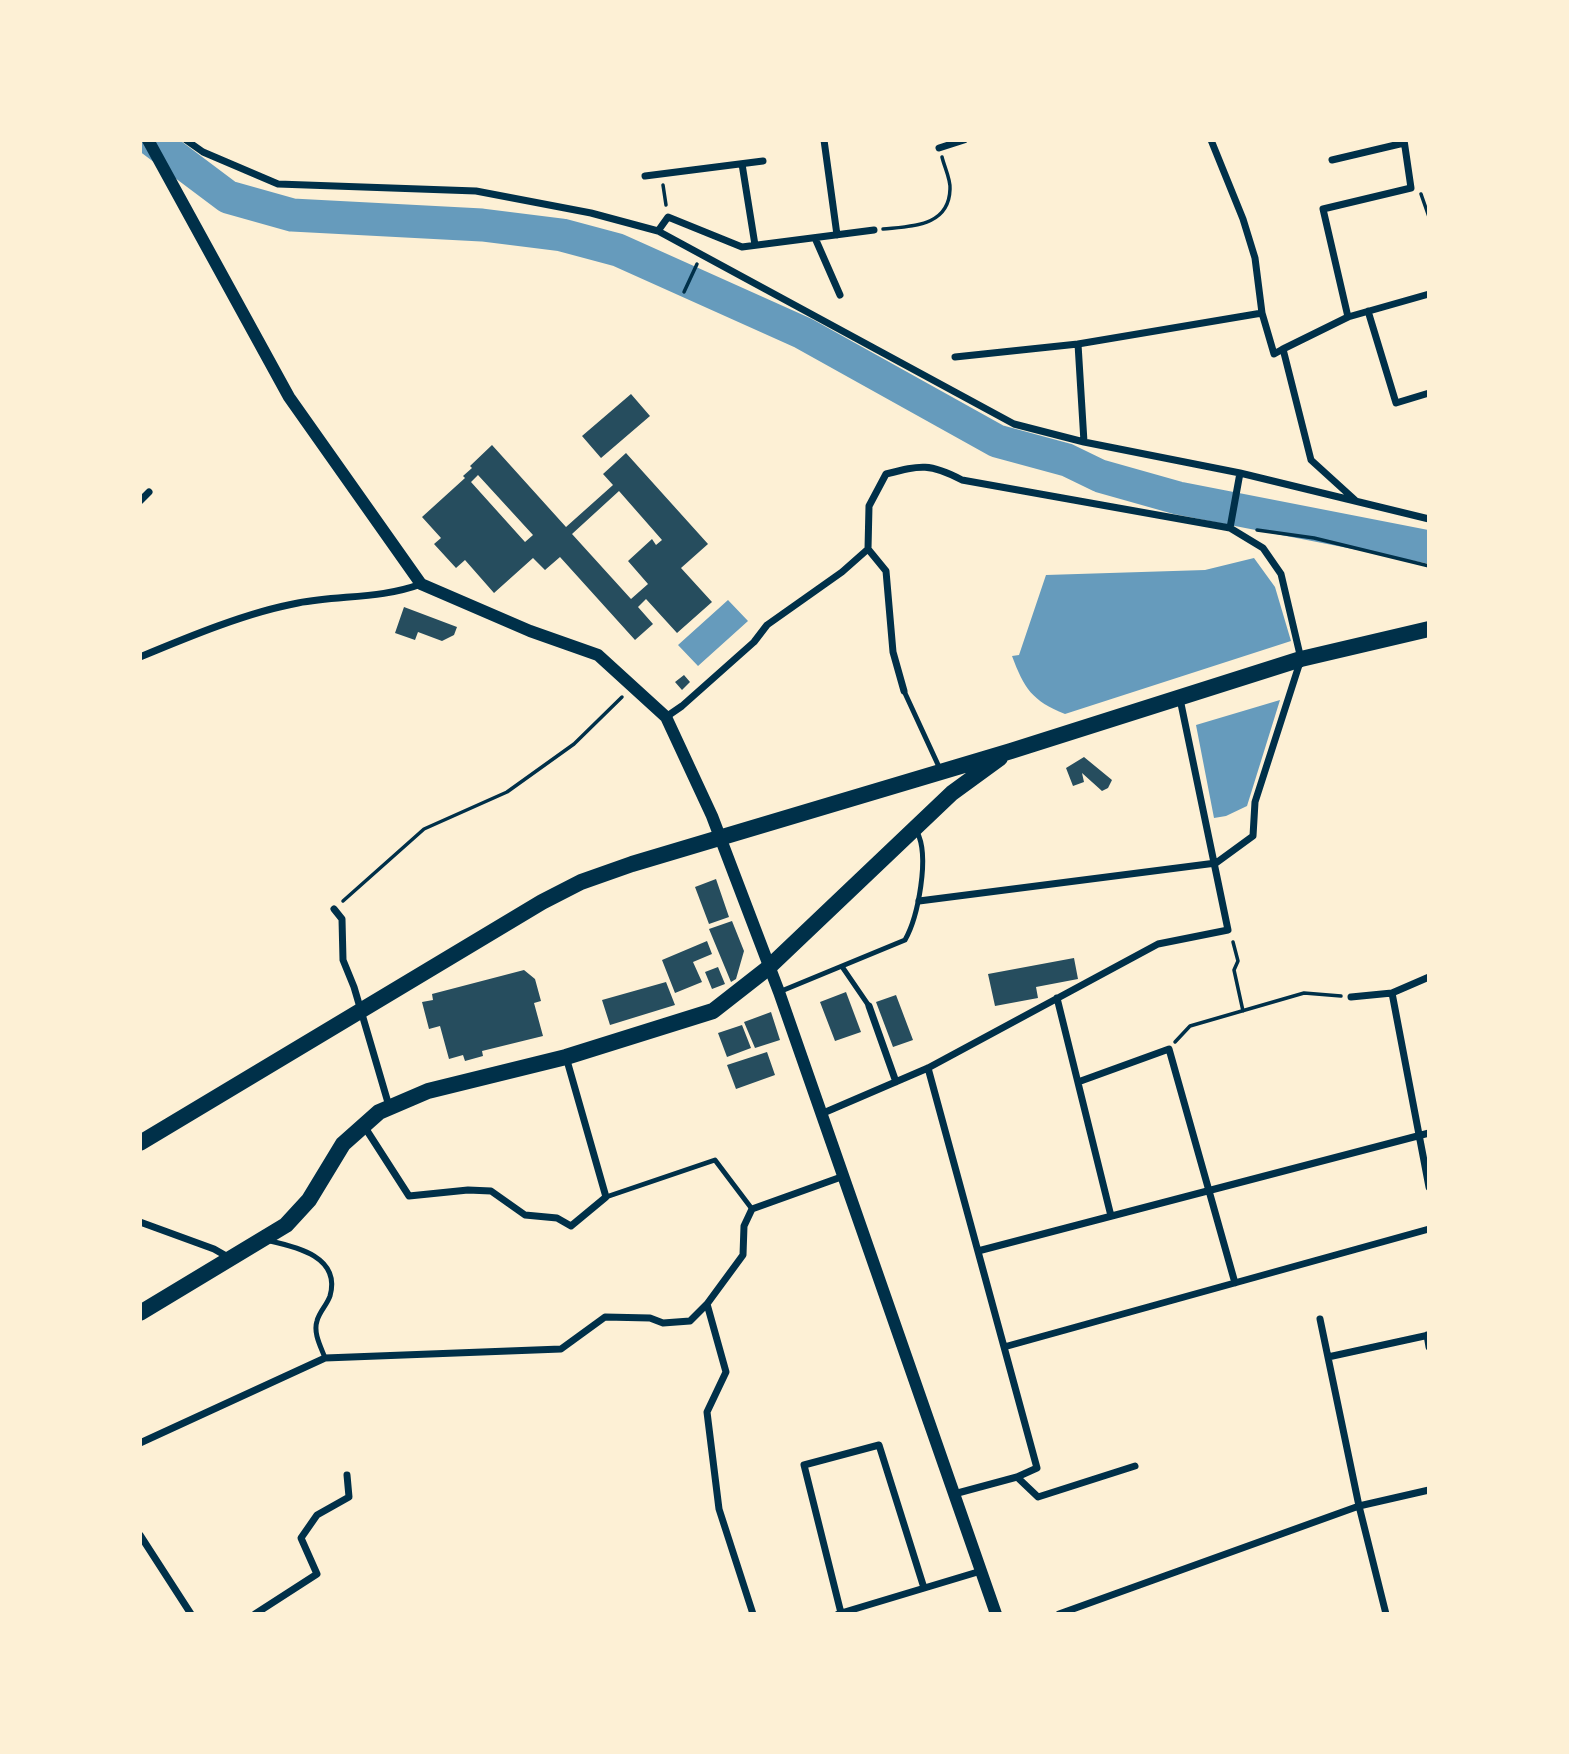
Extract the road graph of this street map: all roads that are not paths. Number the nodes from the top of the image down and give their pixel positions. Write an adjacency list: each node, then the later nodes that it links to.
1 (148, 140): 34 (street)
2 (187, 140): 13 (street)
3 (824, 140): 14 (street)
4 (964, 140): 7 (street)
5 (1211, 140): 20 (street)
6 (1404, 142): 8 (street); 21 (street)
7 (939, 148)
8 (1332, 160)
9 (763, 161): 10 (street)
10 (742, 164): 11 (street); 16 (street)
11 (645, 176)
12 (874, 230): 14 (street)
13 (658, 231): 16 (street); 26 (street)
14 (837, 235): 15 (street)
15 (815, 238): 16 (street); 18 (street)
16 (755, 245)
17 (1429, 294): 19 (street)
18 (840, 295)
19 (1368, 311): 21 (street); 25 (street)
20 (1262, 313): 22 (street); 23 (street)
21 (1348, 317): 23 (street)
22 (1078, 344): 24 (street); 26 (street)
23 (1283, 349): 30 (street)
24 (955, 357)
25 (1429, 393)
26 (1084, 442): 27 (street)
27 (1240, 473): 30 (street); 32 (street)
28 (149, 492): 29 (street)
29 (140, 501)
30 (1357, 501): 31 (street)
31 (1429, 519)
32 (1230, 528): 33 (street); 37 (street)
33 (868, 549): 38 (street); 40 (street)
34 (421, 584): 36 (street); 40 (street)
35 (1429, 629): 37 (main road)
36 (140, 657)
37 (1301, 659): 39 (main road); 45 (street)
38 (904, 691): 42 (lane)
39 (1180, 697): 41 (main road); 45 (street)
40 (666, 717): 44 (street)
41 (1011, 751): 42 (main road); 43 (main road)
42 (941, 771): 44 (main road)
43 (916, 831): 46 (lane); 48 (main road)
44 (720, 838): 48 (street); 56 (main road)
45 (1216, 863): 46 (street); 54 (street)
46 (919, 901): 49 (lane)
47 (334, 909): 56 (street)
48 (768, 968): 51 (street); 57 (main road)
49 (844, 968): 51 (lane); 55 (lane)
50 (1429, 977): 52 (street)
51 (779, 992): 62 (street)
52 (1392, 993): 53 (street); 65 (street)
53 (1351, 997)
54 (1058, 998): 58 (street); 60 (street)
55 (869, 1006): 59 (street)
56 (361, 1010): 61 (street); 66 (main road)
57 (566, 1057): 61 (main road); 70 (street)
58 (928, 1068): 59 (street); 76 (street)
59 (896, 1082): 62 (street)
60 (1078, 1082): 69 (street); 72 (street)
61 (390, 1107): 63 (main road)
62 (821, 1115): 67 (street)
63 (363, 1126): 70 (street); 75 (main road)
64 (1429, 1133): 65 (street)
65 (1419, 1136): 68 (street); 69 (street)
66 (140, 1143)
67 (844, 1176): 71 (street); 92 (street)
68 (1429, 1187)
69 (1211, 1190): 72 (street); 78 (street)
70 (606, 1196): 71 (lane)
71 (752, 1209): 79 (street)
72 (1111, 1216): 76 (street)
73 (140, 1222): 77 (street)
74 (1429, 1229): 78 (street)
75 (264, 1240): 77 (main road); 86 (lane)
76 (978, 1251): 83 (street)
77 (232, 1260): 80 (main road)
78 (1234, 1283): 83 (street)
79 (707, 1304): 86 (street); 99 (street)
80 (140, 1313)
81 (1320, 1318): 85 (street)
82 (1428, 1335): 84 (street); 85 (street)
83 (1004, 1347): 90 (street)
84 (1429, 1347)
85 (1328, 1357): 93 (street)
86 (325, 1358): 87 (street)
87 (140, 1443)
88 (1135, 1466): 90 (street)
89 (347, 1475): 98 (street)
90 (1017, 1477): 92 (street)
91 (1429, 1490): 93 (street)
92 (954, 1494): 95 (street)
93 (1359, 1506): 102 (street); 103 (street)
94 (140, 1535): 97 (street)
95 (981, 1571): 96 (street); 101 (street)
96 (924, 1588): 100 (street); 100 (street)
97 (191, 1614)
98 (255, 1614)
99 (752, 1614)
100 (839, 1614)
101 (996, 1614)
102 (1059, 1614)
103 (1386, 1614)

